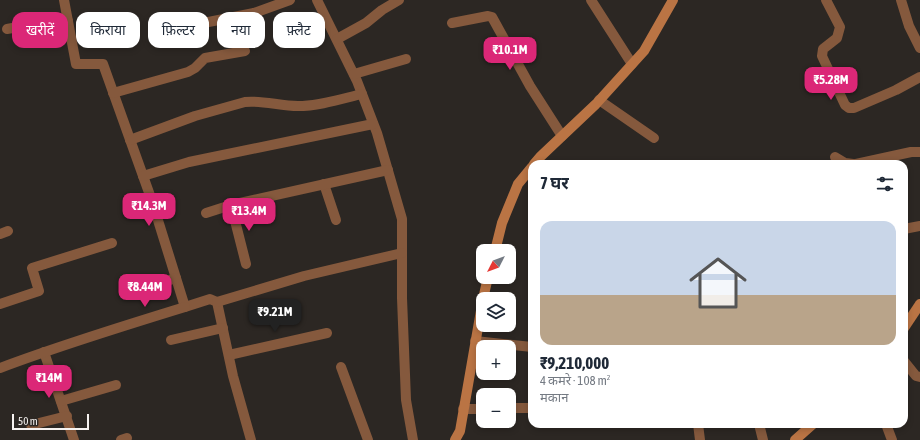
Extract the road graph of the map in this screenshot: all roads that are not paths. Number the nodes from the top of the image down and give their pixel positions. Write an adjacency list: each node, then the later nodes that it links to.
1 (64, 0): 9 (street)
2 (290, 0): 11 (street)
3 (317, 0): 15 (street)
4 (398, 0): 15 (street)
5 (591, 0): 19 (street)
6 (673, 0): 19 (street)
7 (826, 0): 21 (street)
8 (901, 0): 16 (street)
9 (66, 12)
10 (68, 21): 22 (street)
11 (209, 22)
12 (452, 23): 26 (street)
13 (12, 28): 14 (street)
14 (7, 29)
15 (337, 39): 20 (street)
16 (920, 48)
17 (245, 51): 22 (street)
18 (406, 59): 20 (street)
19 (632, 64): 24 (street)
20 (354, 74): 23 (street)
21 (920, 77)
22 (113, 93): 28 (street)
23 (362, 94): 25 (street); 28 (street)
24 (599, 100): 26 (street); 27 (street)
25 (373, 124): 34 (street); 36 (street)
26 (562, 136): 31 (street)
27 (654, 138)
28 (130, 140): 36 (street)
29 (920, 152): 33 (street)
30 (835, 157): 32 (street)
31 (537, 160)
32 (840, 160)
33 (873, 160)
34 (388, 170): 37 (street); 45 (street)
35 (528, 172): 44 (street)
36 (143, 176): 47 (street)
37 (324, 184): 38 (street); 40 (street)
38 (231, 205): 39 (street); 46 (street)
39 (206, 213)
40 (336, 220)
41 (920, 226): 42 (street)
42 (908, 228)
43 (112, 243): 51 (street)
44 (497, 244)
45 (402, 253): 50 (street); 81 (street)
46 (246, 264)
47 (176, 278): 49 (street); 53 (street)
48 (486, 284): 58 (street)
49 (135, 291)
50 (217, 302): 53 (street); 55 (street)
51 (0, 304)
52 (920, 304): 54 (street)
53 (185, 307): 60 (street)
54 (908, 322)
55 (223, 328): 57 (street); 61 (street)
56 (327, 333): 61 (street)
57 (171, 340)
58 (475, 341): 59 (street); 70 (street)
59 (528, 347)
60 (44, 352): 64 (street); 67 (street)
61 (228, 355): 79 (street)
62 (908, 366): 65 (street)
63 (341, 367): 80 (street)
64 (0, 368)
65 (920, 377)
66 (116, 385): 67 (street)
67 (61, 401): 72 (street)
68 (516, 408): 69 (street)
69 (528, 408)
70 (463, 409): 71 (street); 82 (street)
71 (476, 409)
72 (66, 416): 73 (street); 78 (street)
73 (31, 425)
74 (698, 428): 83 (street)
75 (760, 428): 84 (street)
76 (808, 428): 85 (street)
77 (888, 428): 86 (street)
78 (74, 440)
79 (251, 440)
80 (368, 440)
81 (413, 440)
82 (455, 440)
83 (700, 440)
84 (763, 440)
85 (795, 440)
86 (892, 440)

